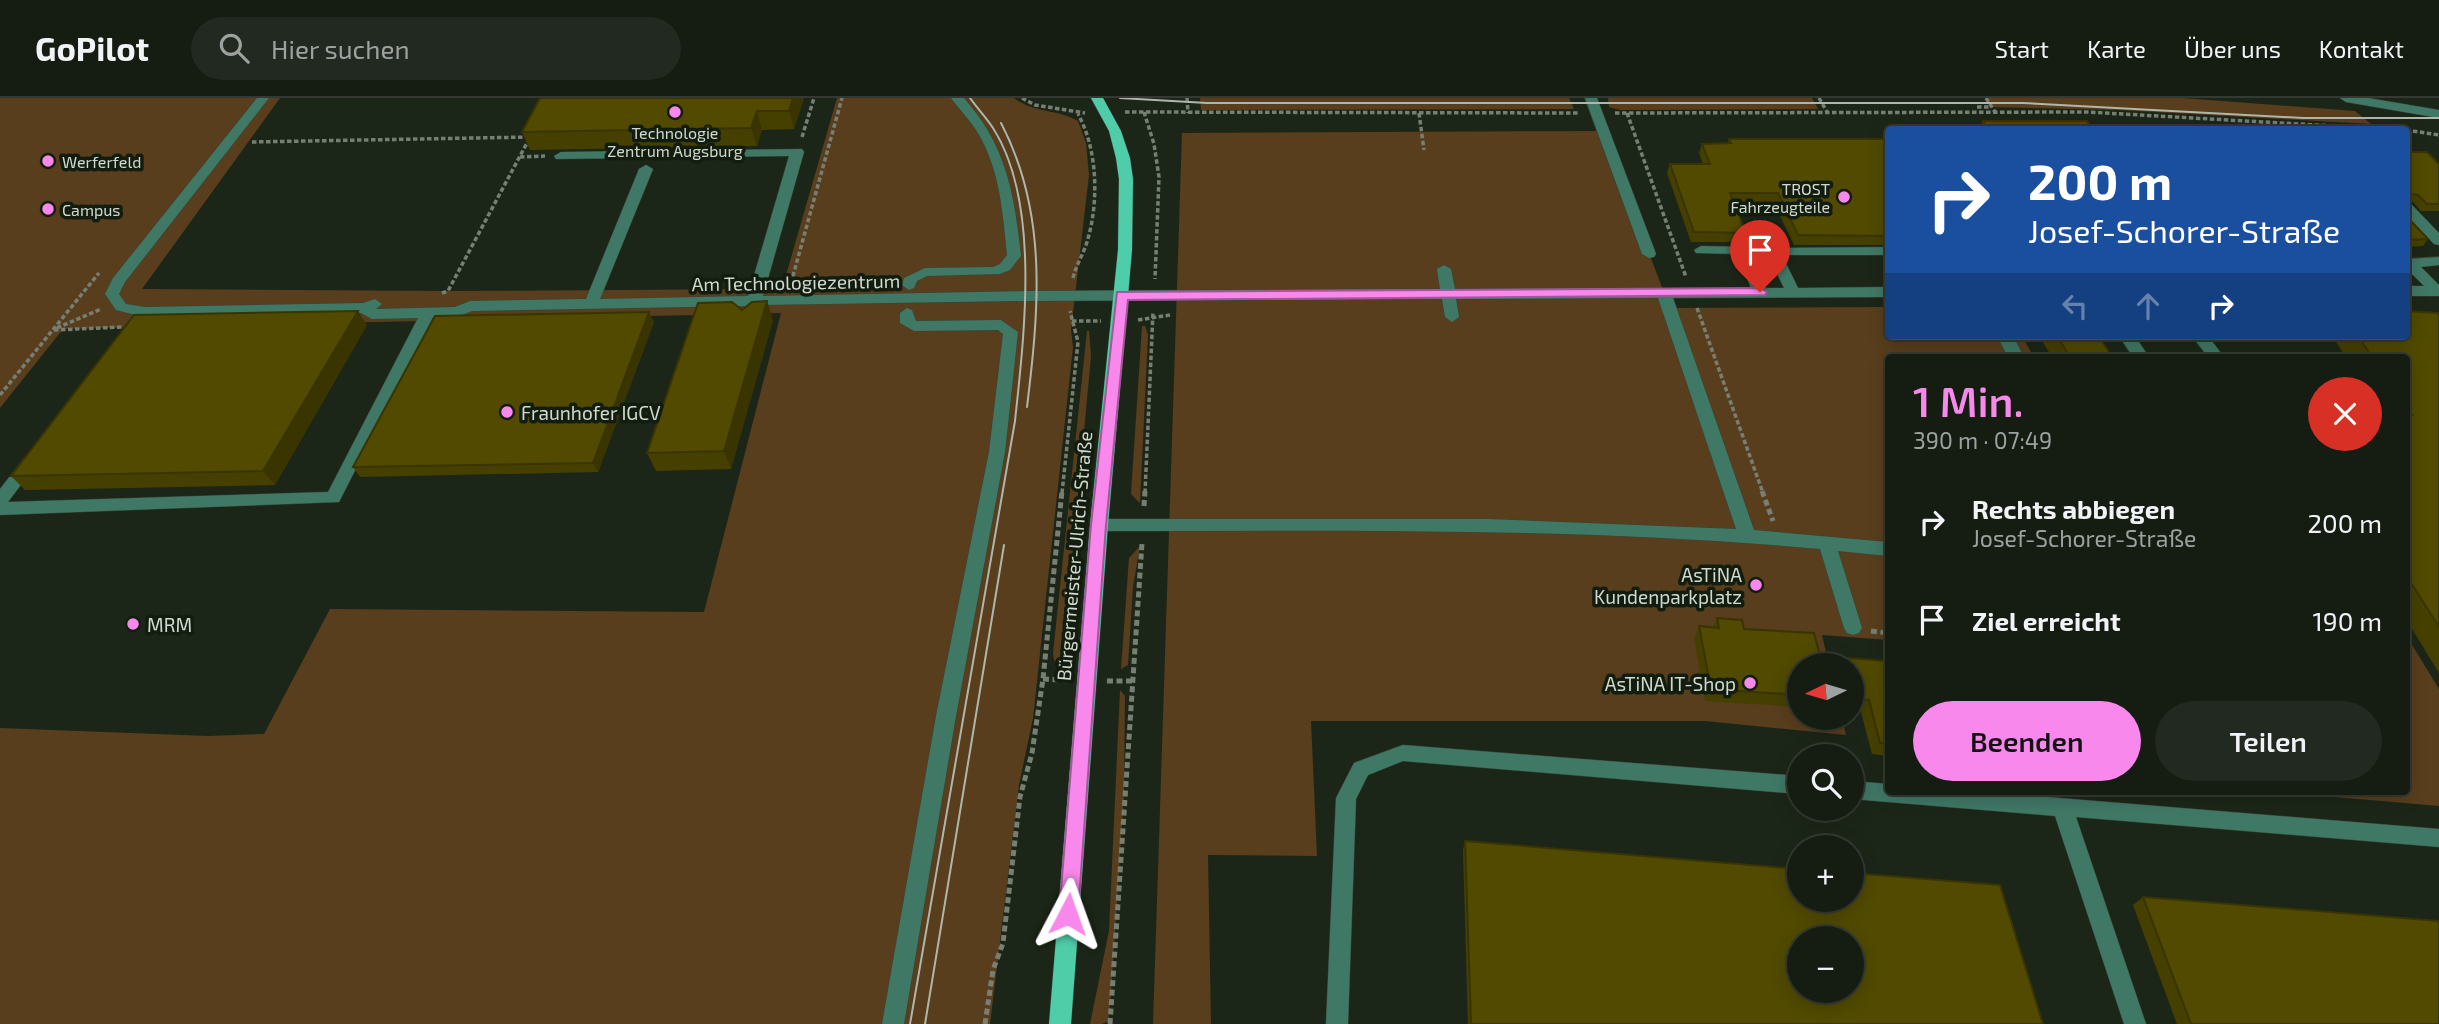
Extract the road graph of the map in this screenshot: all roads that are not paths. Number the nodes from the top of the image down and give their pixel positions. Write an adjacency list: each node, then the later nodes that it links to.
1 (263, 98): 31 (street, Am Technologiezentrum)
2 (957, 98): 19 (street)
3 (1097, 98): 27 (main road, Bürgermeister-Ulrich-Straße)
4 (1591, 98): 14 (street)
5 (2346, 98): 6 (street)
6 (2379, 100): 7 (street)
7 (2435, 111)
8 (561, 156): 28 (street)
9 (646, 169): 29 (street)
10 (2410, 211): 11 (street)
11 (2439, 241)
12 (1700, 250): 22 (street)
13 (1885, 251): 23 (street)
14 (1649, 254)
15 (2439, 261): 16 (street)
16 (2410, 263)
17 (2410, 265): 21 (street)
18 (1444, 269): 25 (street)
19 (909, 285)
20 (2410, 291): 21 (street)
21 (2438, 291)
22 (1760, 292): 23 (street, Am Technologiezentrum); 26 (street, Am Technologiezentrum)
23 (1793, 292): 24 (street, Am Technologiezentrum)
24 (1885, 292)
25 (1448, 294): 26 (street, Am Technologiezentrum); 27 (street, Am Technologiezentrum); 33 (street)
26 (1664, 294): 42 (street)
27 (1122, 295): 28 (street, Am Technologiezentrum); 41 (main road, Bürgermeister-Ulrich-Straße)
28 (753, 302): 29 (street, Am Technologiezentrum); 34 (street)
29 (591, 304): 30 (street, Am Technologiezentrum)
30 (432, 306): 31 (street, Am Technologiezentrum); 40 (street)
31 (145, 312): 35 (street)
32 (907, 313): 52 (street)
33 (1452, 317)
34 (748, 321)
35 (134, 327)
36 (2203, 340): 37 (street)
37 (2214, 354)
38 (42, 446): 39 (street)
39 (0, 501)
40 (0, 509)
41 (1098, 525): 42 (street); 53 (main road, Bürgermeister-Ulrich-Straße)
42 (1747, 536): 43 (street)
43 (1827, 543): 44 (street); 45 (street)
44 (1885, 549)
45 (1853, 628)
46 (1787, 784): 54 (street)
47 (1864, 791): 48 (street)
48 (1885, 793)
49 (1914, 795): 50 (street)
50 (2062, 807): 51 (street); 55 (street)
51 (2439, 838)
52 (893, 1024)
53 (1060, 1024)
54 (1337, 1024)
55 (2135, 1024)

